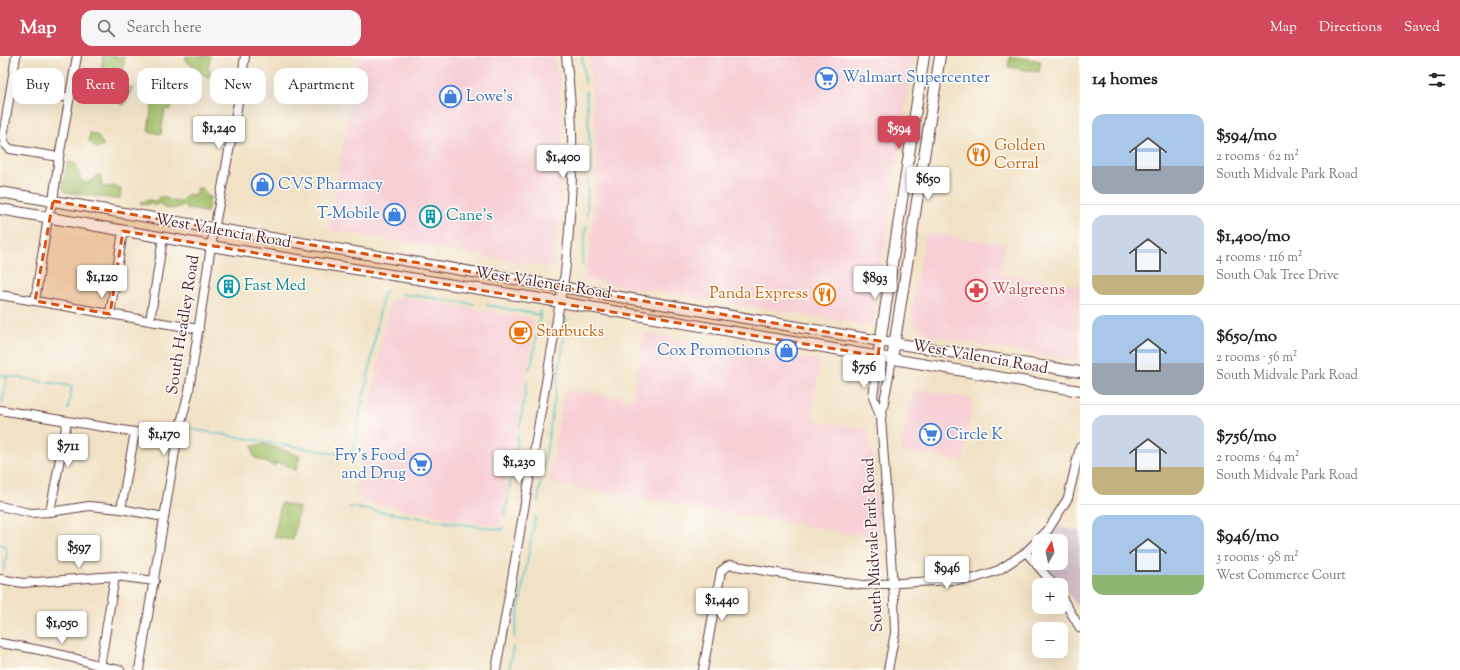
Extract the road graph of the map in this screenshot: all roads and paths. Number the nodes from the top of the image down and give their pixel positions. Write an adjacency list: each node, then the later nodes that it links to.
1 (16, 56): 7 (street)
2 (77, 56): 8 (street)
3 (245, 56): 14 (street, South Headley Road)
4 (566, 56): 20 (street)
5 (924, 56): 29 (main road, South Midvale Park Road)
6 (940, 56): 30 (main road, South Midvale Park Road)
7 (11, 88): 8 (street); 9 (street)
8 (70, 98): 9 (street)
9 (59, 157): 11 (street)
10 (0, 192): 11 (main road, West Valencia Road)
11 (53, 201): 13 (street); 14 (main road, West Valencia Road)
12 (0, 209): 13 (main road, West Valencia Road)
13 (48, 217): 15 (main road, West Valencia Road); 22 (street)
14 (215, 229): 17 (street, South Headley Road); 18 (main road, West Valencia Road)
15 (123, 230): 16 (main road, West Valencia Road); 25 (street)
16 (163, 238): 17 (main road, West Valencia Road); 26 (street)
17 (212, 246): 19 (main road, West Valencia Road); 28 (street, South Headley Road)
18 (405, 260): 19 (main road); 20 (main road, West Valencia Road)
19 (402, 277): 23 (main road, West Valencia Road)
20 (562, 286): 23 (street); 24 (main road, West Valencia Road)
21 (0, 295): 22 (street)
22 (35, 301): 25 (street)
23 (560, 302): 27 (main road, West Valencia Road); 57 (street)
24 (716, 313): 27 (main road); 29 (main road, West Valencia Road)
25 (110, 314): 26 (street)
26 (150, 320): 28 (street)
27 (713, 328): 31 (main road, West Valencia Road)
28 (199, 329): 39 (street, South Headley Road)
29 (880, 341): 30 (main road, West Valencia Road); 31 (main road, South Midvale Park Road)
30 (894, 343): 32 (main road, South Midvale Park Road); 33 (main road, West Valencia Road)
31 (878, 356): 32 (main road, West Valencia Road); 36 (street, South Midvale Park Road)
32 (892, 358): 34 (main road, West Valencia Road); 36 (street, South Midvale Park Road)
33 (1080, 372)
34 (1080, 391)
35 (0, 411): 37 (street)
36 (881, 418): 50 (street, South Midvale Park Road)
37 (67, 421): 38 (street); 43 (street)
38 (134, 432): 39 (street); 42 (street)
39 (177, 439): 44 (street, South Headley Road)
40 (1080, 447): 45 (street)
41 (0, 506): 43 (street)
42 (121, 509): 43 (street); 44 (street)
43 (50, 512)
44 (164, 517): 49 (street, South Headley Road)
45 (1026, 552): 47 (street); 50 (street)
46 (114, 576): 48 (street); 49 (street); 54 (street)
47 (1048, 578)
48 (0, 579)
49 (155, 581): 56 (street, South Headley Road)
50 (893, 583): 58 (street); 59 (street, South Midvale Park Road)
51 (1068, 608): 52 (street)
52 (1080, 628)
53 (0, 643): 54 (street)
54 (100, 667): 55 (street)
55 (120, 670)
56 (139, 670)
57 (496, 670)
58 (703, 670)
59 (888, 670)

